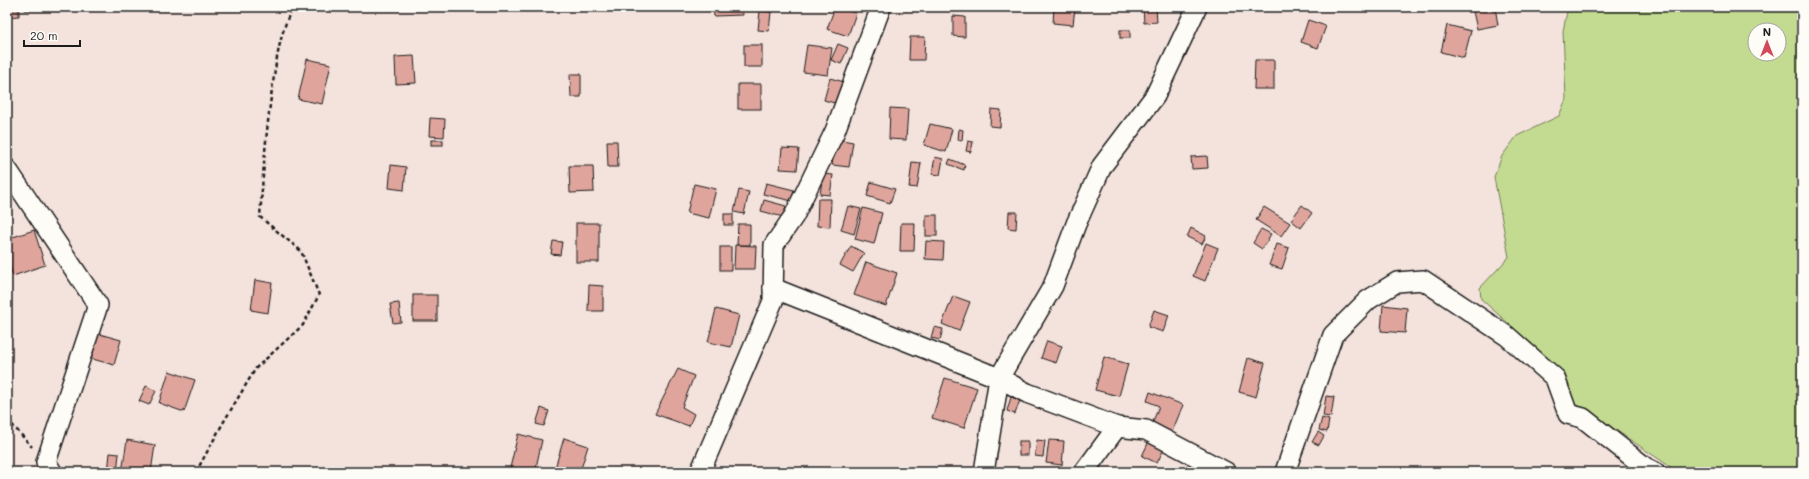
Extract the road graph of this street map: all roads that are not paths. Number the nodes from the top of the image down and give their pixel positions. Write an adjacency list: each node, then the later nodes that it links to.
1 (881, 7): 4 (street)
2 (1197, 7): 5 (street)
3 (7, 169): 7 (street)
4 (773, 288): 5 (street); 8 (street)
5 (999, 378): 6 (street); 9 (street)
6 (1117, 427): 10 (street); 11 (street)
7 (49, 467)
8 (700, 472)
9 (984, 472)
10 (1084, 472)
11 (1226, 472)
12 (1285, 472): 13 (street)
13 (1655, 472)

